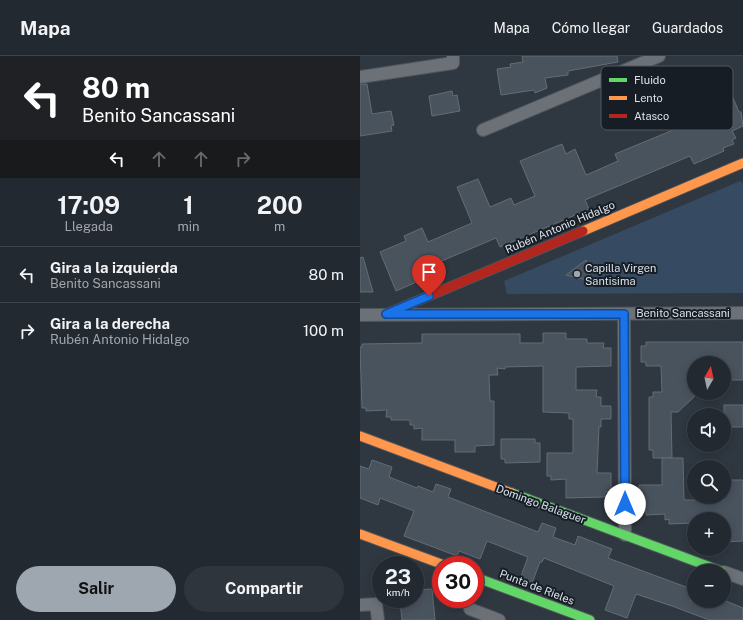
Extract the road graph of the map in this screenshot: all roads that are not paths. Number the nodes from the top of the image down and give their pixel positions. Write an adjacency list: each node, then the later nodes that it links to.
1 (453, 56): 4 (street)
2 (659, 56): 3 (street)
3 (635, 66)
4 (360, 77)
5 (601, 80): 6 (street)
6 (483, 130)
7 (743, 162): 9 (street, Rubén Antonio Hidalgo)
8 (743, 313): 10 (street, Benito Sancassani)
9 (386, 314): 10 (street, Benito Sancassani); 11 (street, Benito Sancassani)
10 (624, 314): 14 (street)
11 (360, 315)
12 (360, 436): 14 (street, Domingo Balaguer)
13 (360, 534): 15 (street)
14 (625, 535): 16 (street, Domingo Balaguer)
15 (432, 561)
16 (702, 564)
17 (731, 575): 18 (street, Domingo Balaguer)
18 (743, 579)
19 (484, 580): 24 (street, Punta de Rieles)
20 (360, 605): 22 (street)
21 (470, 609): 23 (street)
22 (378, 620)
23 (500, 620)
24 (590, 620)

